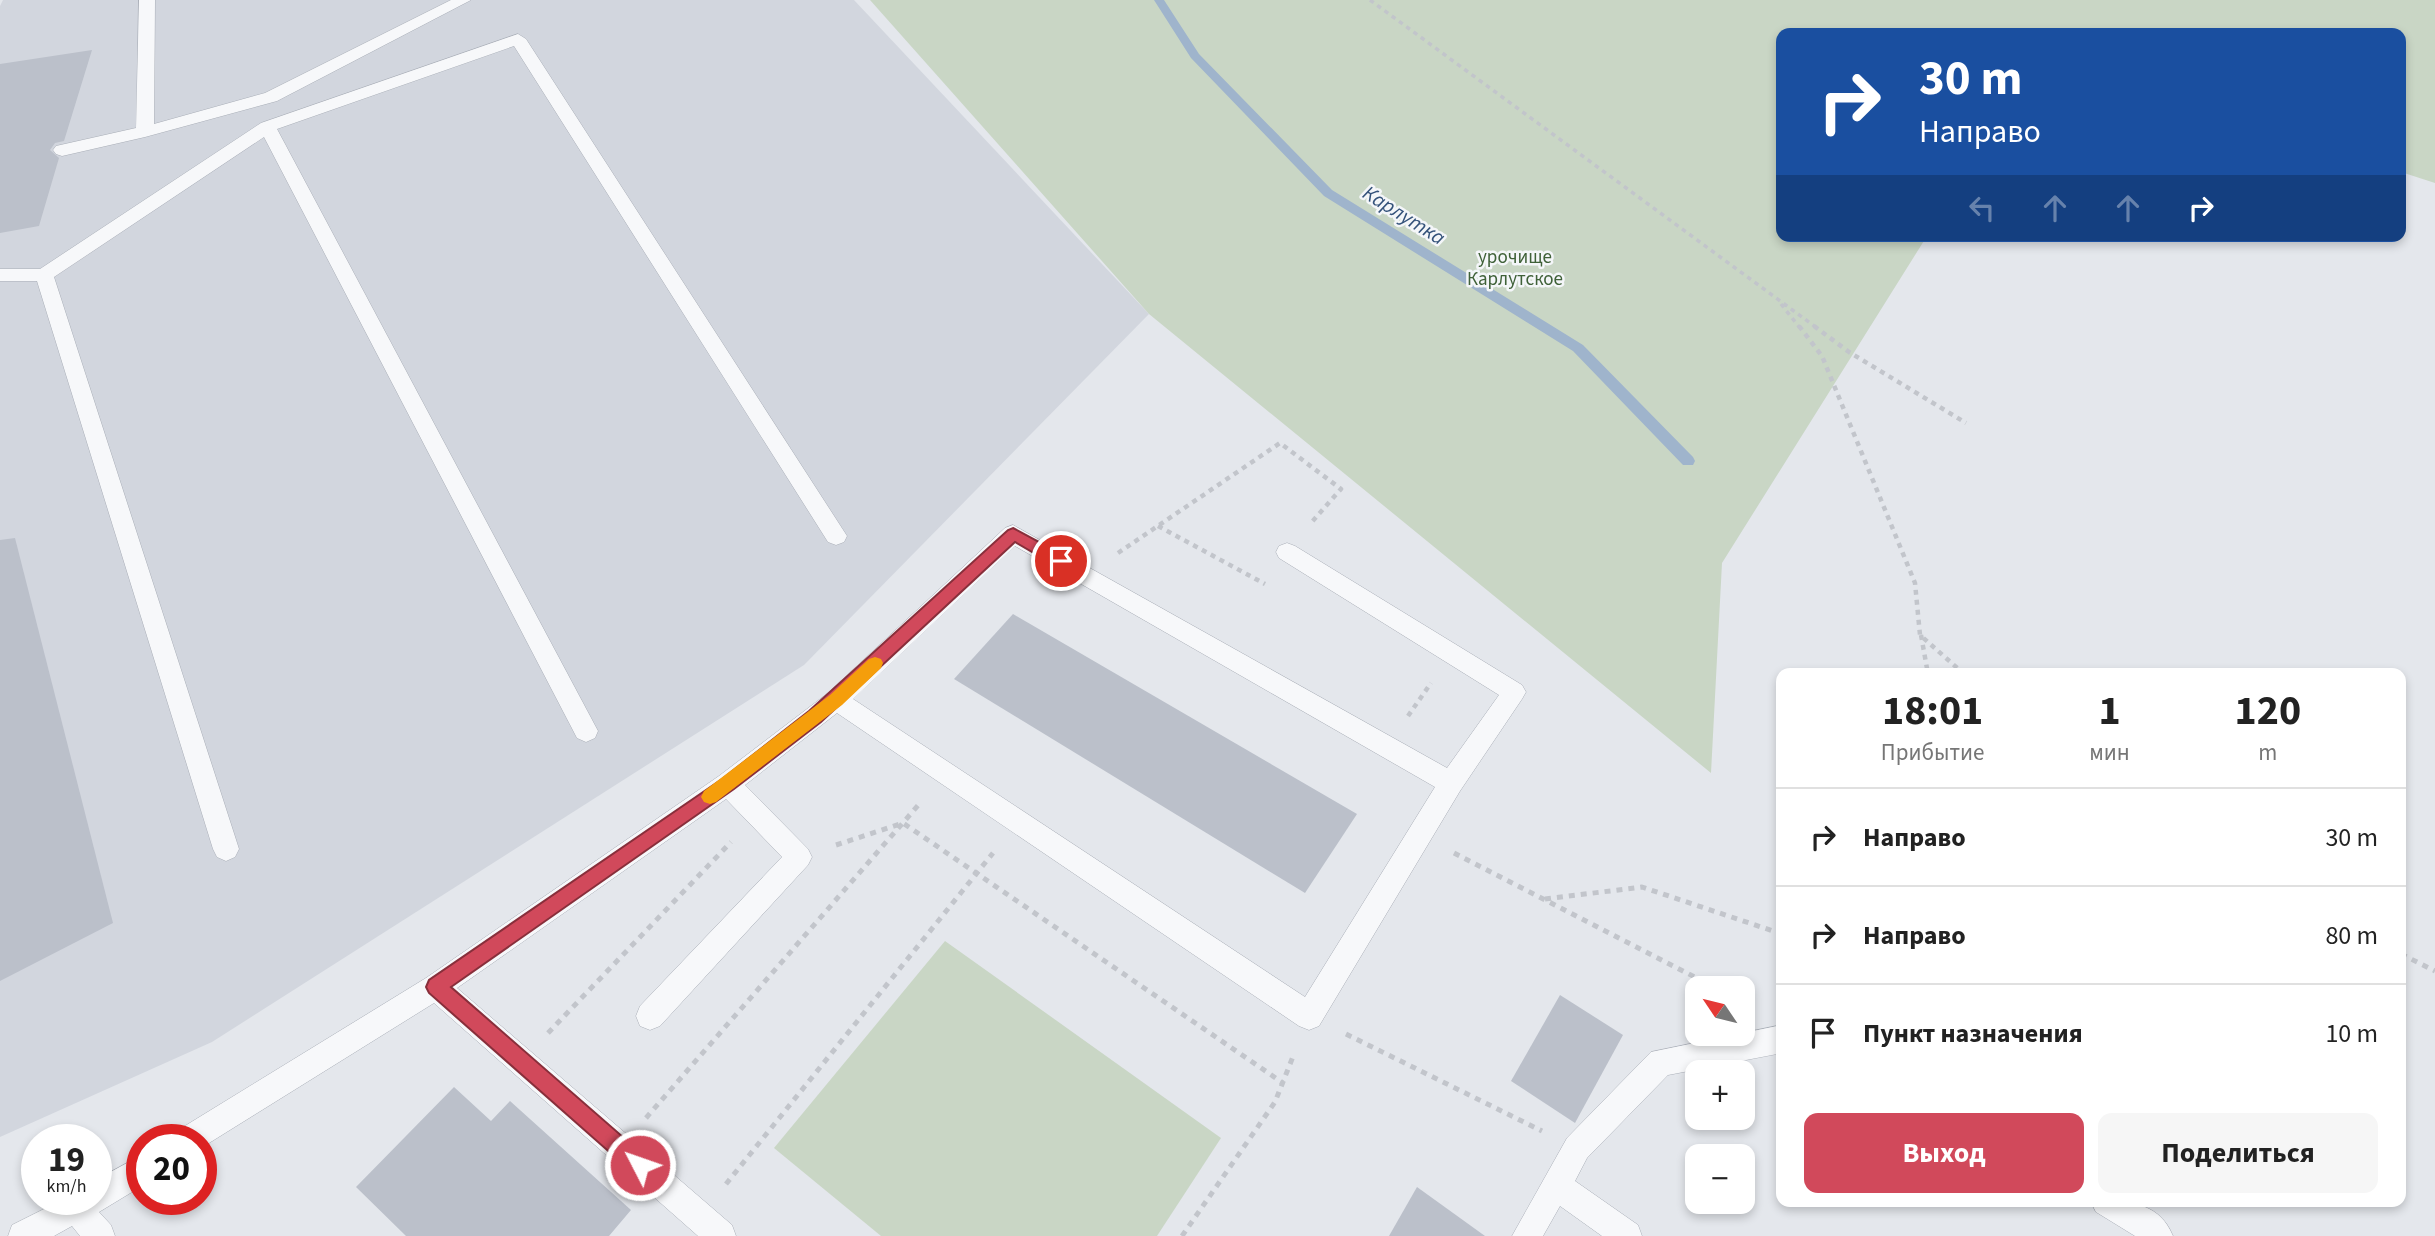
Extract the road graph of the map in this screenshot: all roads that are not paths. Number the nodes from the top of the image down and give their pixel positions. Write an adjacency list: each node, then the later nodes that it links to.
1 (148, 0): 4 (lane)
2 (463, 0): 4 (lane)
3 (267, 127): 7 (lane); 8 (lane); 11 (lane)
4 (145, 132): 5 (lane)
5 (62, 150)
6 (0, 275): 7 (lane)
7 (44, 275): 14 (lane)
8 (836, 536)
9 (1287, 552): 12 (lane)
10 (836, 700): 12 (lane); 12 (lane); 13 (lane)
11 (586, 731)
12 (1451, 783)
13 (728, 784): 15 (lane); 16 (lane)
14 (226, 849)
15 (436, 987): 18 (lane); 25 (lane)
16 (650, 1016)
17 (1776, 1040): 19 (lane)
18 (214, 1124)
19 (1556, 1185): 26 (lane); 27 (lane)
20 (2115, 1207): 28 (lane)
21 (64, 1215): 23 (lane)
22 (93, 1215): 24 (lane)
23 (23, 1236)
24 (100, 1236)
25 (721, 1236)
26 (1527, 1236)
27 (1628, 1236)
28 (2158, 1236)

